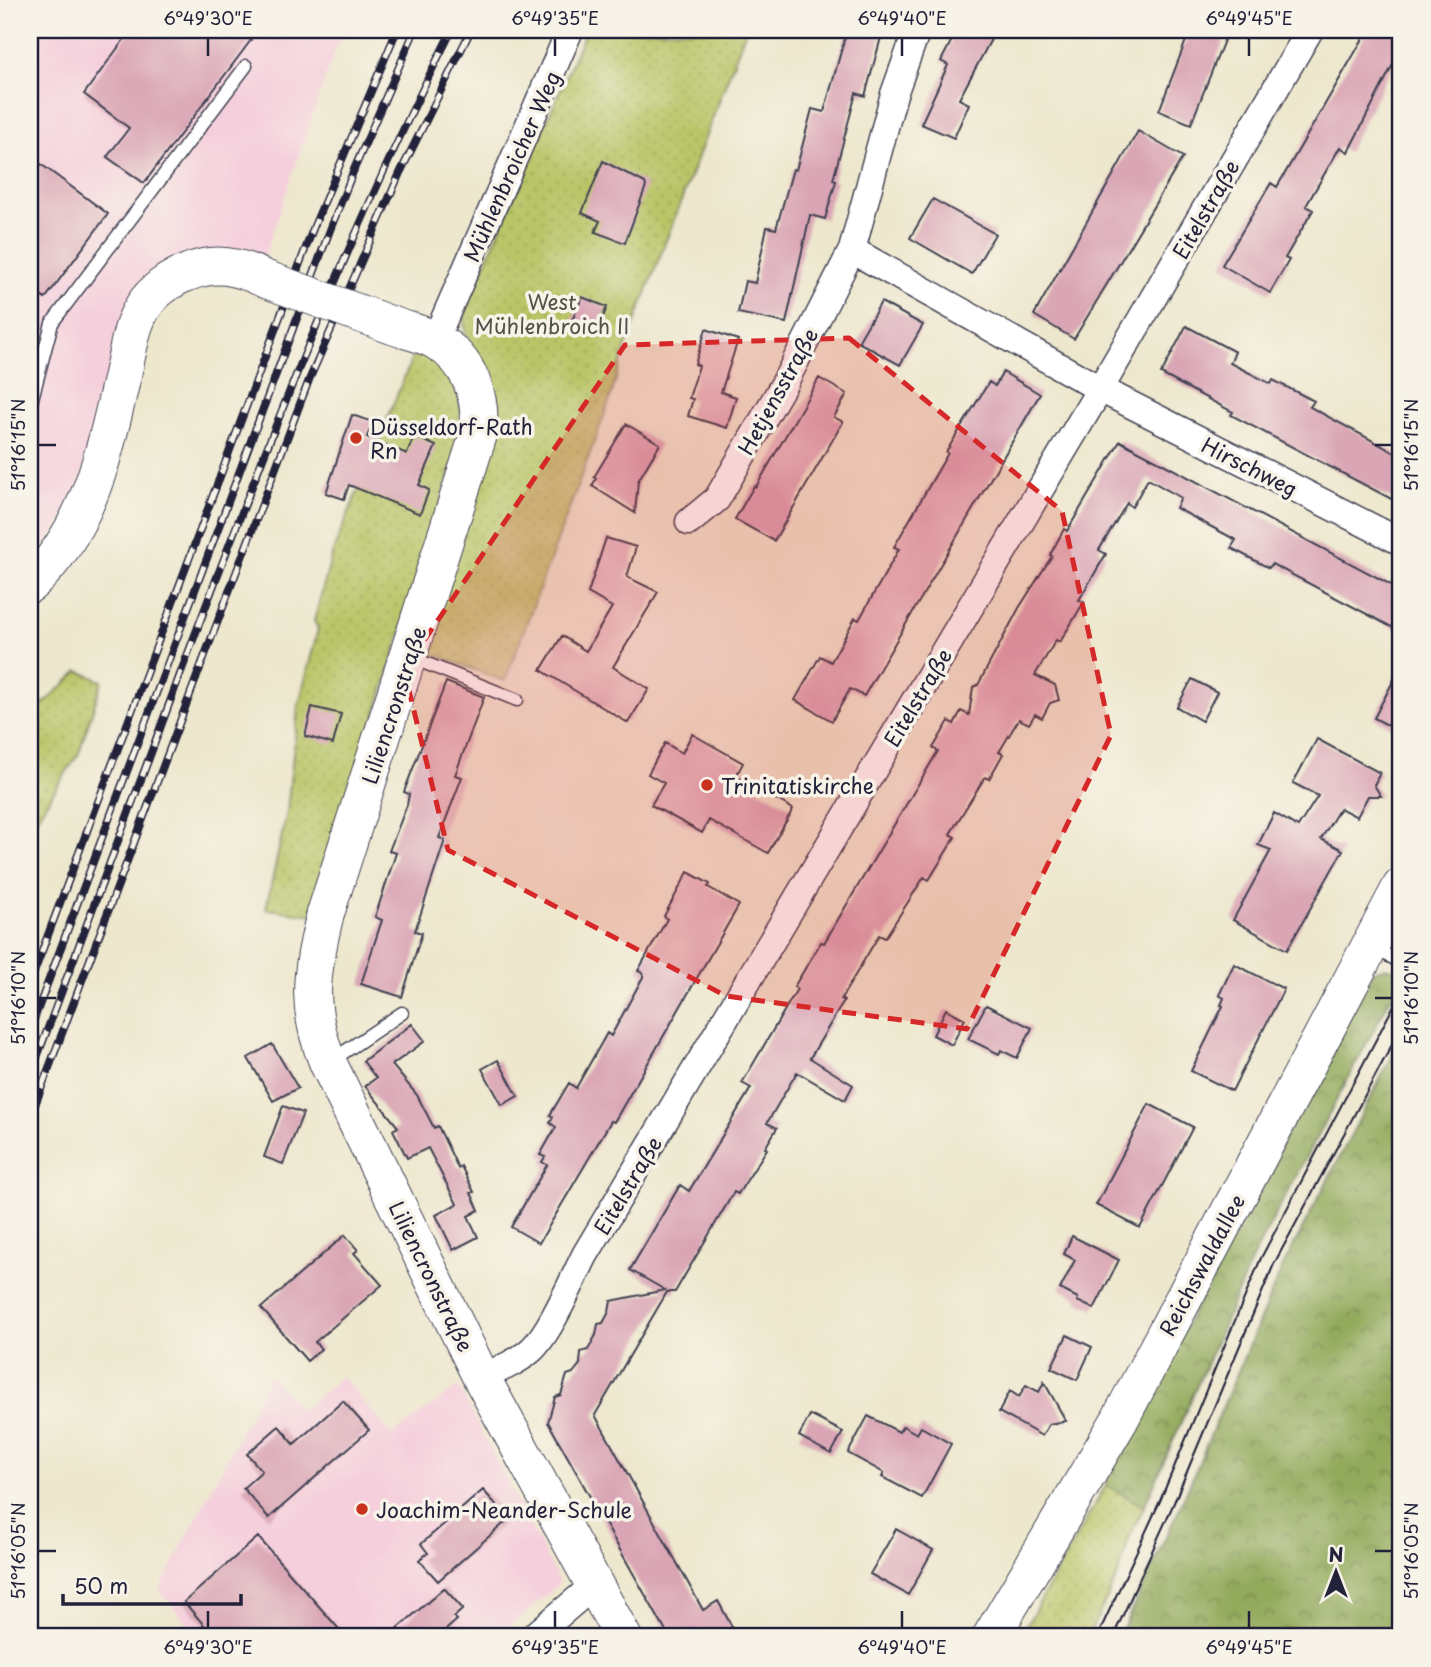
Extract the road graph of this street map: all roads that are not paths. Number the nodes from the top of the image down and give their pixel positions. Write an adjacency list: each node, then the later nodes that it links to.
1 (570, 30): 6 (street, Mühlenbroicher Weg)
2 (917, 30): 5 (street, Hetjensstraße)
3 (1310, 30): 7 (street, Eitelstraße)
4 (246, 66): 8 (lane)
5 (852, 250): 7 (street); 9 (street, Hetjensstraße)
6 (435, 340): 11 (main road, Liliencronstraße, bridge); 12 (main road, Liliencronstraße)
7 (1100, 389): 10 (street, Hirschweg); 18 (street, Eitelstraße)
8 (30, 406)
9 (689, 522)
10 (1401, 542)
11 (30, 584)
12 (409, 657): 13 (lane); 17 (main road, Liliencronstraße)
13 (517, 700)
14 (1401, 887): 15 (main road, Reichswaldallee)
15 (1386, 954): 22 (main road, Reichswaldallee)
16 (402, 1013): 17 (lane)
17 (328, 1063): 18 (main road, Liliencronstraße)
18 (481, 1377): 19 (main road, Liliencronstraße)
19 (593, 1586): 20 (street); 21 (main road, Liliencronstraße)
20 (533, 1637)
21 (623, 1637)
22 (991, 1637)

